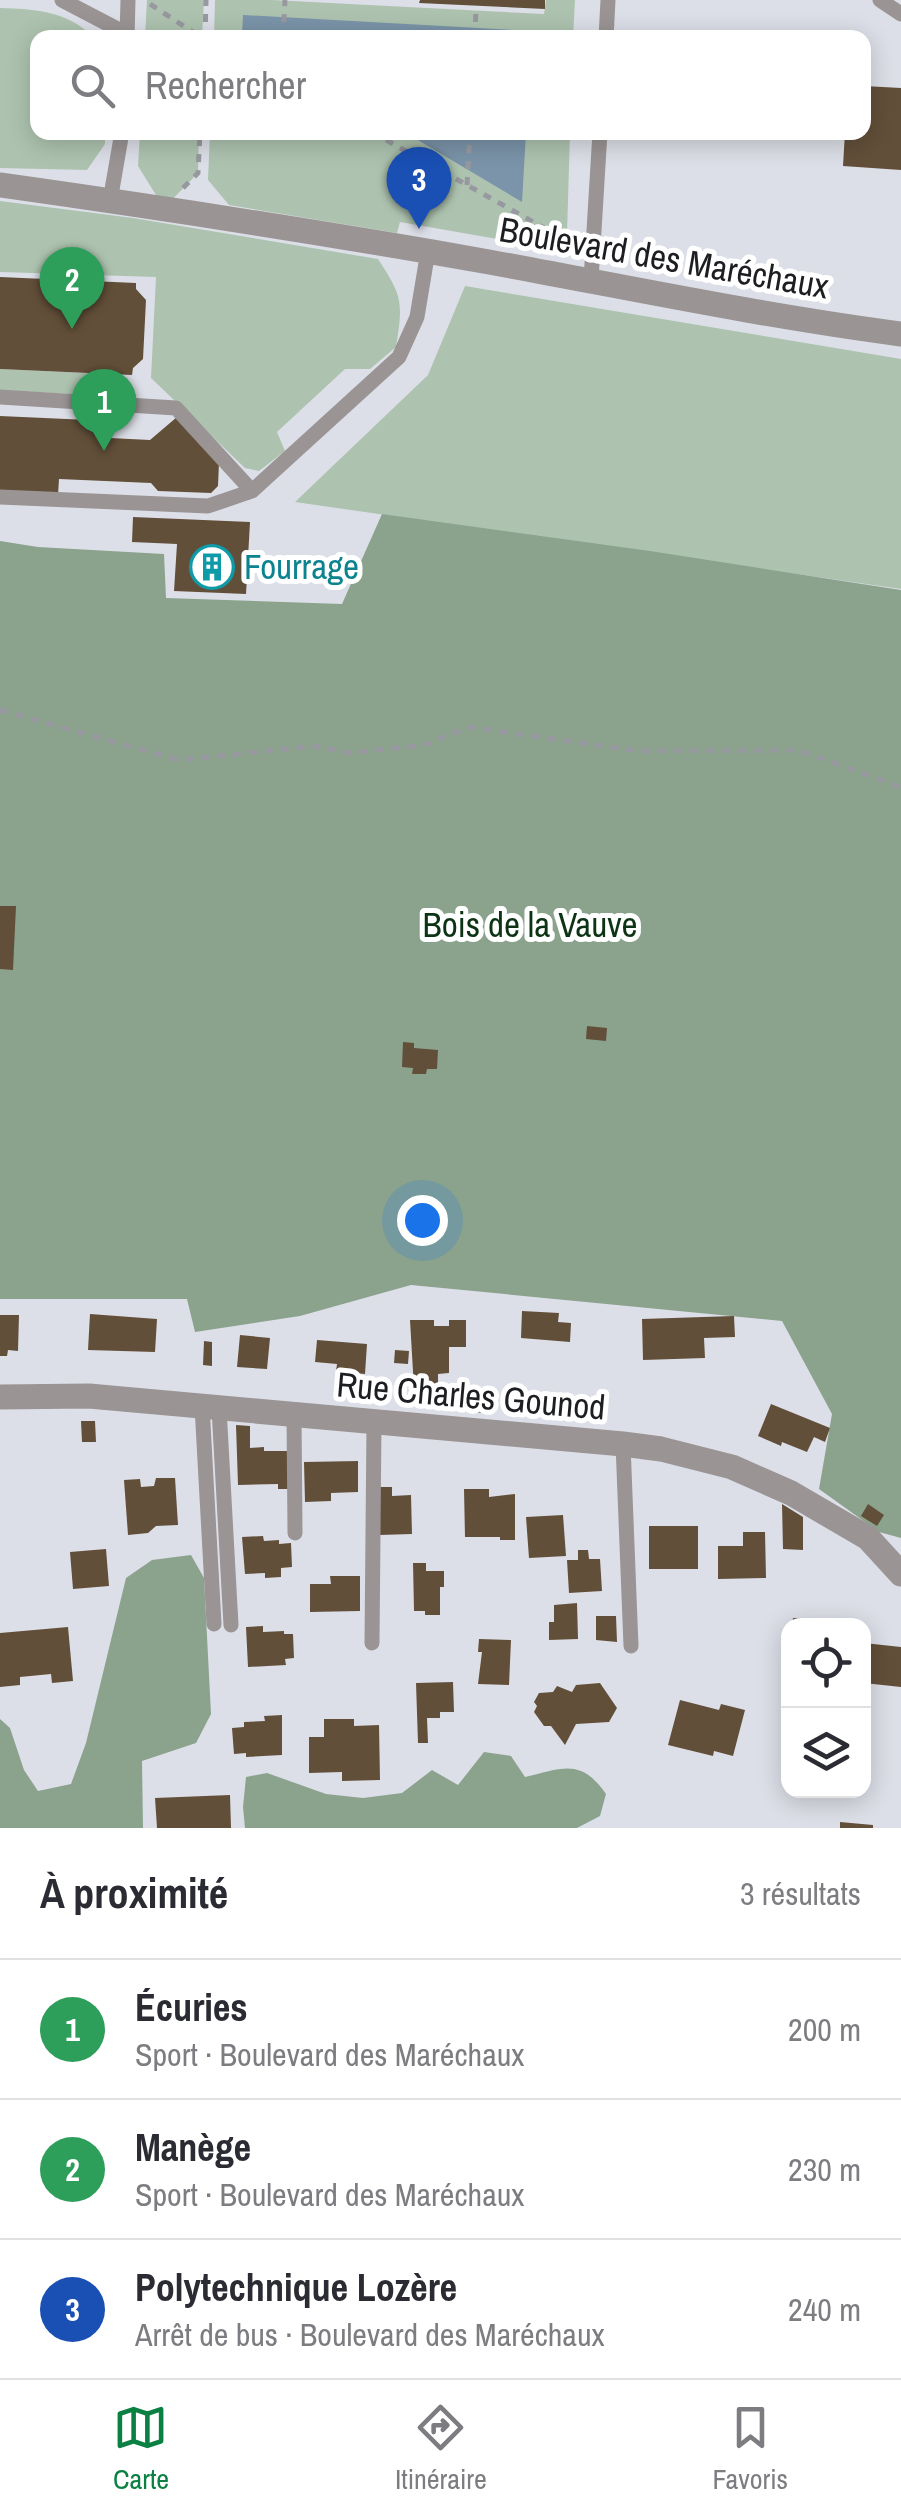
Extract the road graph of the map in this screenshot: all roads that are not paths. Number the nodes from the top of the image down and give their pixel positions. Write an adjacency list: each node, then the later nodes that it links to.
1 (62, 0): 6 (lane)
2 (608, 0): 8 (lane)
3 (880, 0): 5 (lane)
4 (135, 1): 7 (lane)
5 (901, 14)
6 (116, 30)
7 (128, 30)
8 (606, 30)
9 (121, 140): 12 (lane)
10 (600, 140): 14 (lane)
11 (0, 185): 12 (street, Boulevard des Maréchaux)
12 (110, 201): 13 (street, Boulevard des Maréchaux)
13 (428, 251): 14 (street, Boulevard des Maréchaux); 17 (lane)
14 (591, 280): 15 (street, Boulevard des Maréchaux)
15 (901, 334)
16 (0, 397): 17 (lane)
17 (252, 491): 18 (lane)
18 (0, 497)
19 (0, 1397): 20 (street, Rue Charles Gounod)
20 (210, 1407): 21 (street, Rue Charles Gounod); 26 (lane); 27 (lane)
21 (294, 1415): 22 (street, Rue Charles Gounod); 24 (lane)
22 (374, 1422): 23 (street, Rue Charles Gounod); 28 (lane)
23 (624, 1444): 25 (street, Rue Charles Gounod); 29 (lane)
24 (295, 1533)
25 (901, 1574)
26 (214, 1624)
27 (232, 1625)
28 (372, 1643)
29 (631, 1646)

